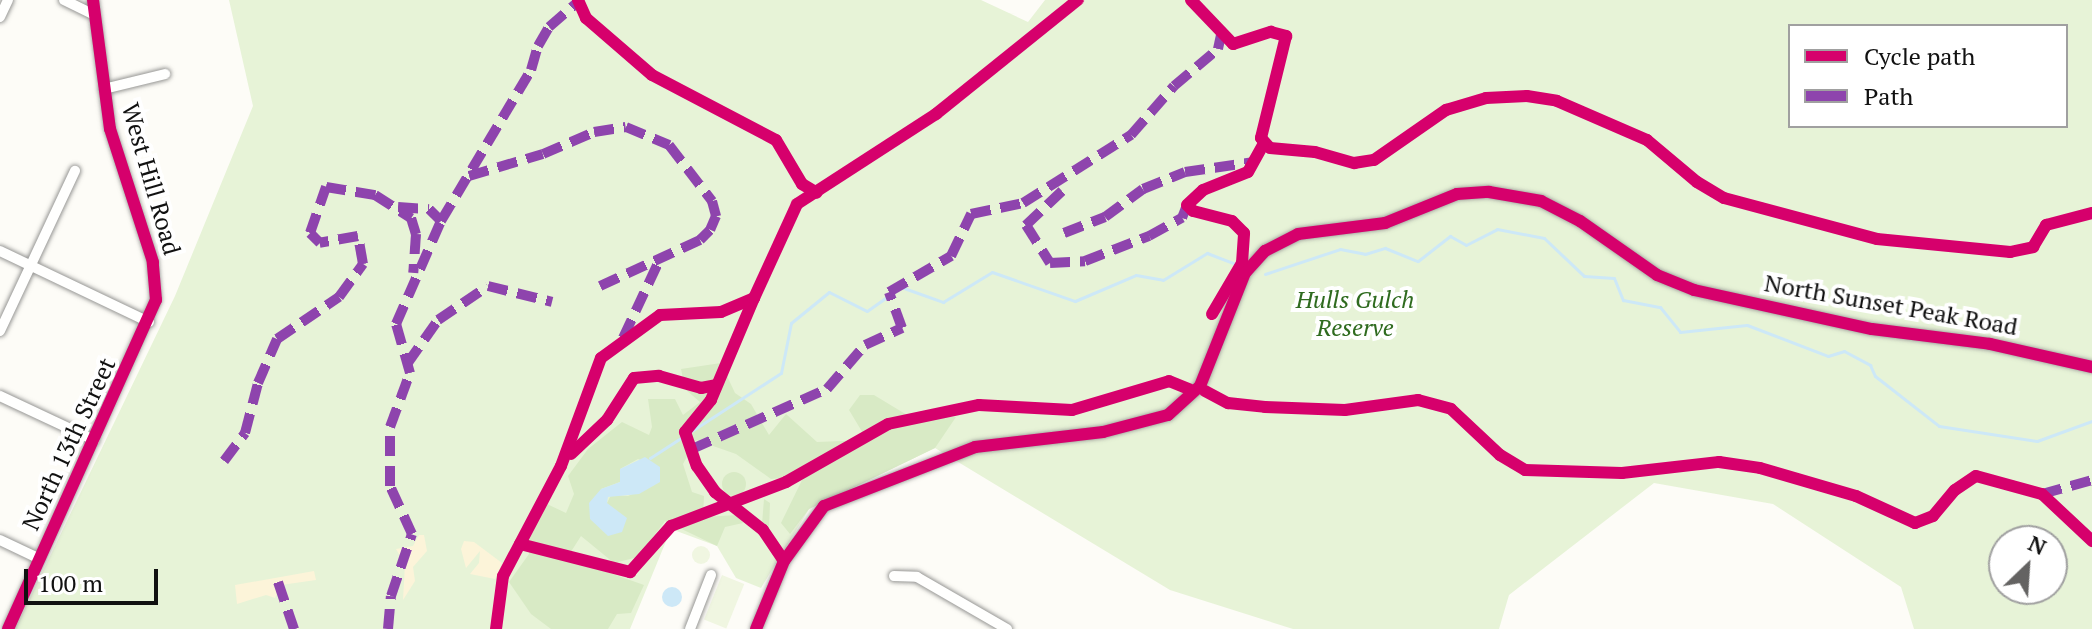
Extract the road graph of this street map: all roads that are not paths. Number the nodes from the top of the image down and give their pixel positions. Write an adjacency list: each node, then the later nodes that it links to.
1 (8, 0): 5 (street)
2 (64, 0): 4 (street)
3 (93, 0): 4 (street, West Hill Road)
4 (95, 15): 7 (street, West Hill Road)
5 (0, 17)
6 (165, 74): 7 (street)
7 (104, 89): 11 (street, West Hill Road)
8 (75, 171): 10 (street)
9 (0, 251): 10 (street)
10 (30, 266): 12 (street); 13 (street)
11 (155, 274): 12 (street, North 13th Street)
12 (149, 322): 16 (street, North 13th Street)
13 (0, 331)
14 (2092, 367): 23 (street, North Sunset Peak Road)
15 (0, 396): 16 (street)
16 (94, 440): 18 (street, North 13th Street)
17 (0, 540): 18 (street)
18 (40, 559): 21 (street, North 13th Street)
19 (711, 575): 22 (street)
20 (894, 576): 24 (street)
21 (8, 629)
22 (690, 629)
23 (756, 629)
24 (1007, 629)

